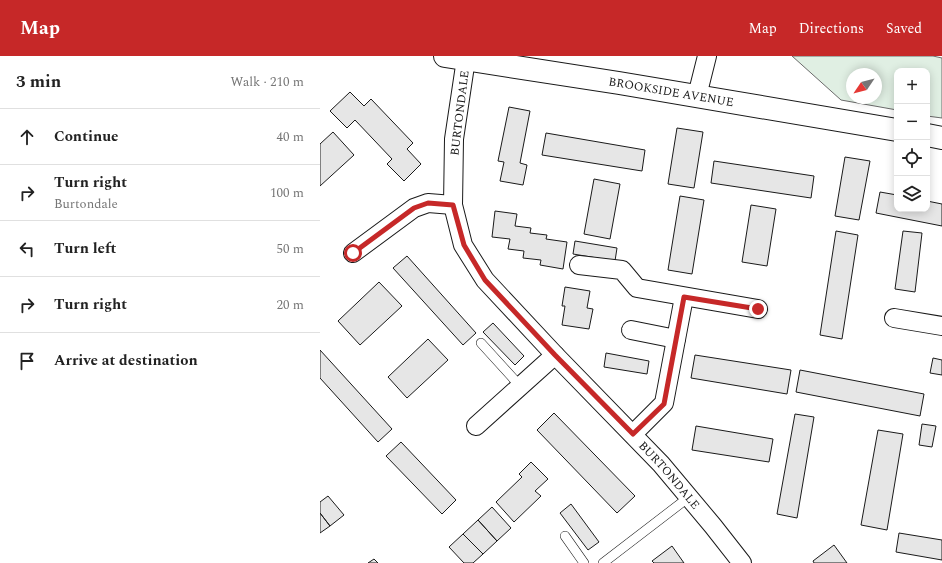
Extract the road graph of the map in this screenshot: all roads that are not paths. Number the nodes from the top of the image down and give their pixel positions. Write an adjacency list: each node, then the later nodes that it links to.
1 (445, 56): 3 (street, BROOKSIDE AVENUE)
2 (707, 56): 4 (street)
3 (466, 59): 4 (street, BROOKSIDE AVENUE); 8 (street, BURTONDALE)
4 (697, 96): 5 (street, BROOKSIDE AVENUE)
5 (894, 129)
6 (930, 136): 7 (street)
7 (942, 138)
8 (453, 205): 9 (street); 18 (street, BURTONDALE)
9 (353, 253)
10 (578, 265): 11 (street)
11 (684, 297): 12 (street); 16 (street)
12 (758, 309)
13 (894, 318): 14 (street)
14 (942, 326)
15 (631, 330): 16 (street)
16 (676, 339): 21 (street)
17 (481, 343): 19 (lane)
18 (555, 355): 19 (street); 21 (street, BURTONDALE)
19 (521, 387): 20 (street)
20 (476, 426)
21 (633, 434): 22 (street, BURTONDALE)
22 (689, 497): 25 (lane); 26 (street, BURTONDALE)
23 (565, 536): 24 (lane)
24 (584, 563)
25 (603, 563)
26 (742, 563)

